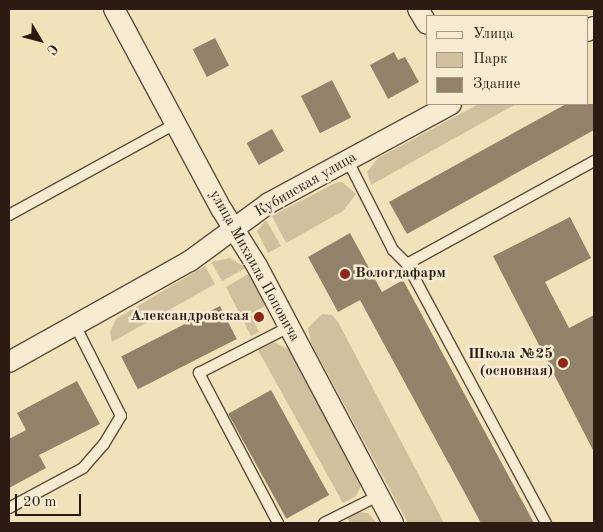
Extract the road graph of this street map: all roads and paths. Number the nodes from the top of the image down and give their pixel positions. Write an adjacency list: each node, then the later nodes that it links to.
1 (114, 9): 5 (street, улица Михаила Поповича)
2 (418, 9): 3 (street)
3 (426, 22)
4 (449, 105): 6 (street, Кубинская улица)
5 (175, 124): 8 (lane); 9 (street, улица Михаила Поповича)
6 (348, 160): 9 (street, Кубинская улица); 10 (lane)
7 (594, 161): 10 (lane)
8 (9, 215)
9 (235, 228): 11 (street, Кубинская улица); 12 (street, улица Михаила Поповича)
10 (407, 264): 19 (lane)
11 (75, 325): 13 (street, Кубинская улица); 15 (lane)
12 (289, 327): 14 (street, улица Михаила Поповича); 16 (lane)
13 (9, 362)
14 (378, 496): 17 (lane); 18 (street, улица Михаила Поповича)
15 (9, 508)
16 (278, 523)
17 (324, 523)
18 (393, 523)
19 (546, 523)

